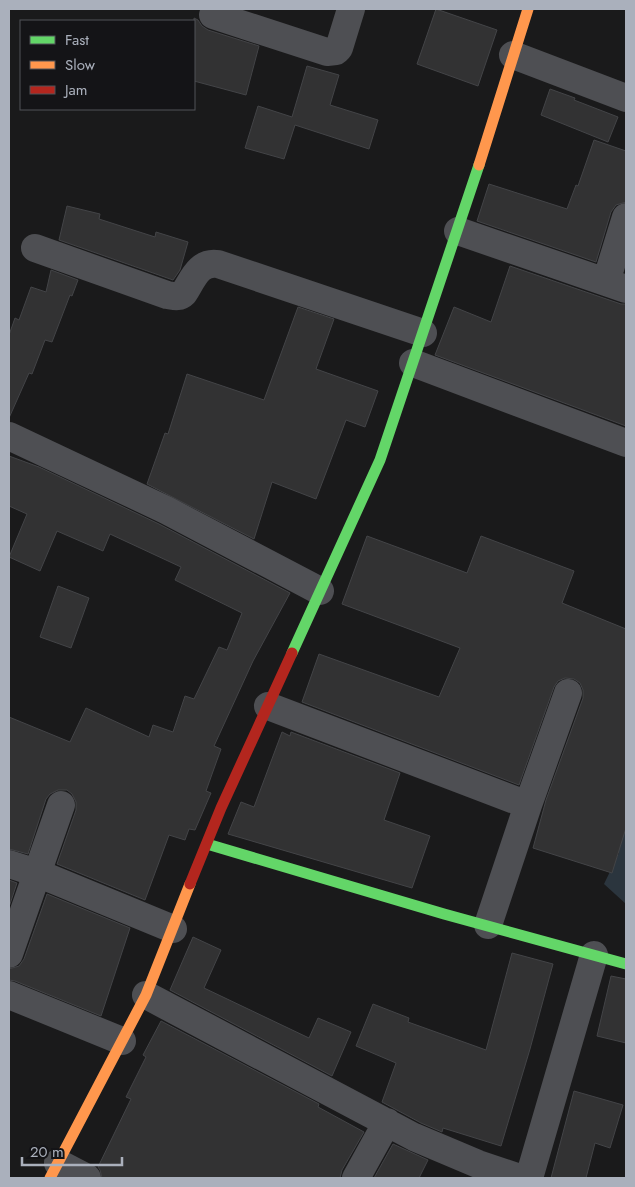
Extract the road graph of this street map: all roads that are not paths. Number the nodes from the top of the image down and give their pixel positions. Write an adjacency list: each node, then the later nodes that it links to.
1 (351, 9): 3 (street)
2 (528, 9): 4 (main road)
3 (213, 15)
4 (513, 55): 5 (street); 7 (main road)
5 (626, 98)
6 (626, 217): 9 (street)
7 (458, 231): 9 (street); 10 (main road)
8 (35, 248): 10 (street)
9 (616, 286)
10 (423, 332): 11 (main road)
11 (413, 363): 13 (street); 14 (main road)
12 (9, 436): 14 (street)
13 (626, 442)
14 (320, 591): 16 (main road)
15 (568, 693): 18 (street)
16 (268, 706): 18 (street); 19 (main road)
17 (61, 805): 21 (street)
18 (528, 805): 22 (street)
19 (207, 844): 22 (main road); 23 (main road)
20 (9, 864): 21 (street)
21 (37, 873): 23 (street); 24 (street)
22 (488, 926): 25 (main road)
23 (173, 929): 28 (main road)
24 (9, 954)
25 (594, 955): 26 (main road); 35 (street)
26 (626, 964)
27 (9, 995): 29 (street)
28 (146, 995): 29 (main road); 30 (street)
29 (122, 1041): 31 (main road)
30 (387, 1122): 33 (street); 34 (street)
31 (54, 1171): 32 (street)
32 (87, 1178)
33 (356, 1178)
34 (520, 1178)
35 (528, 1178)

